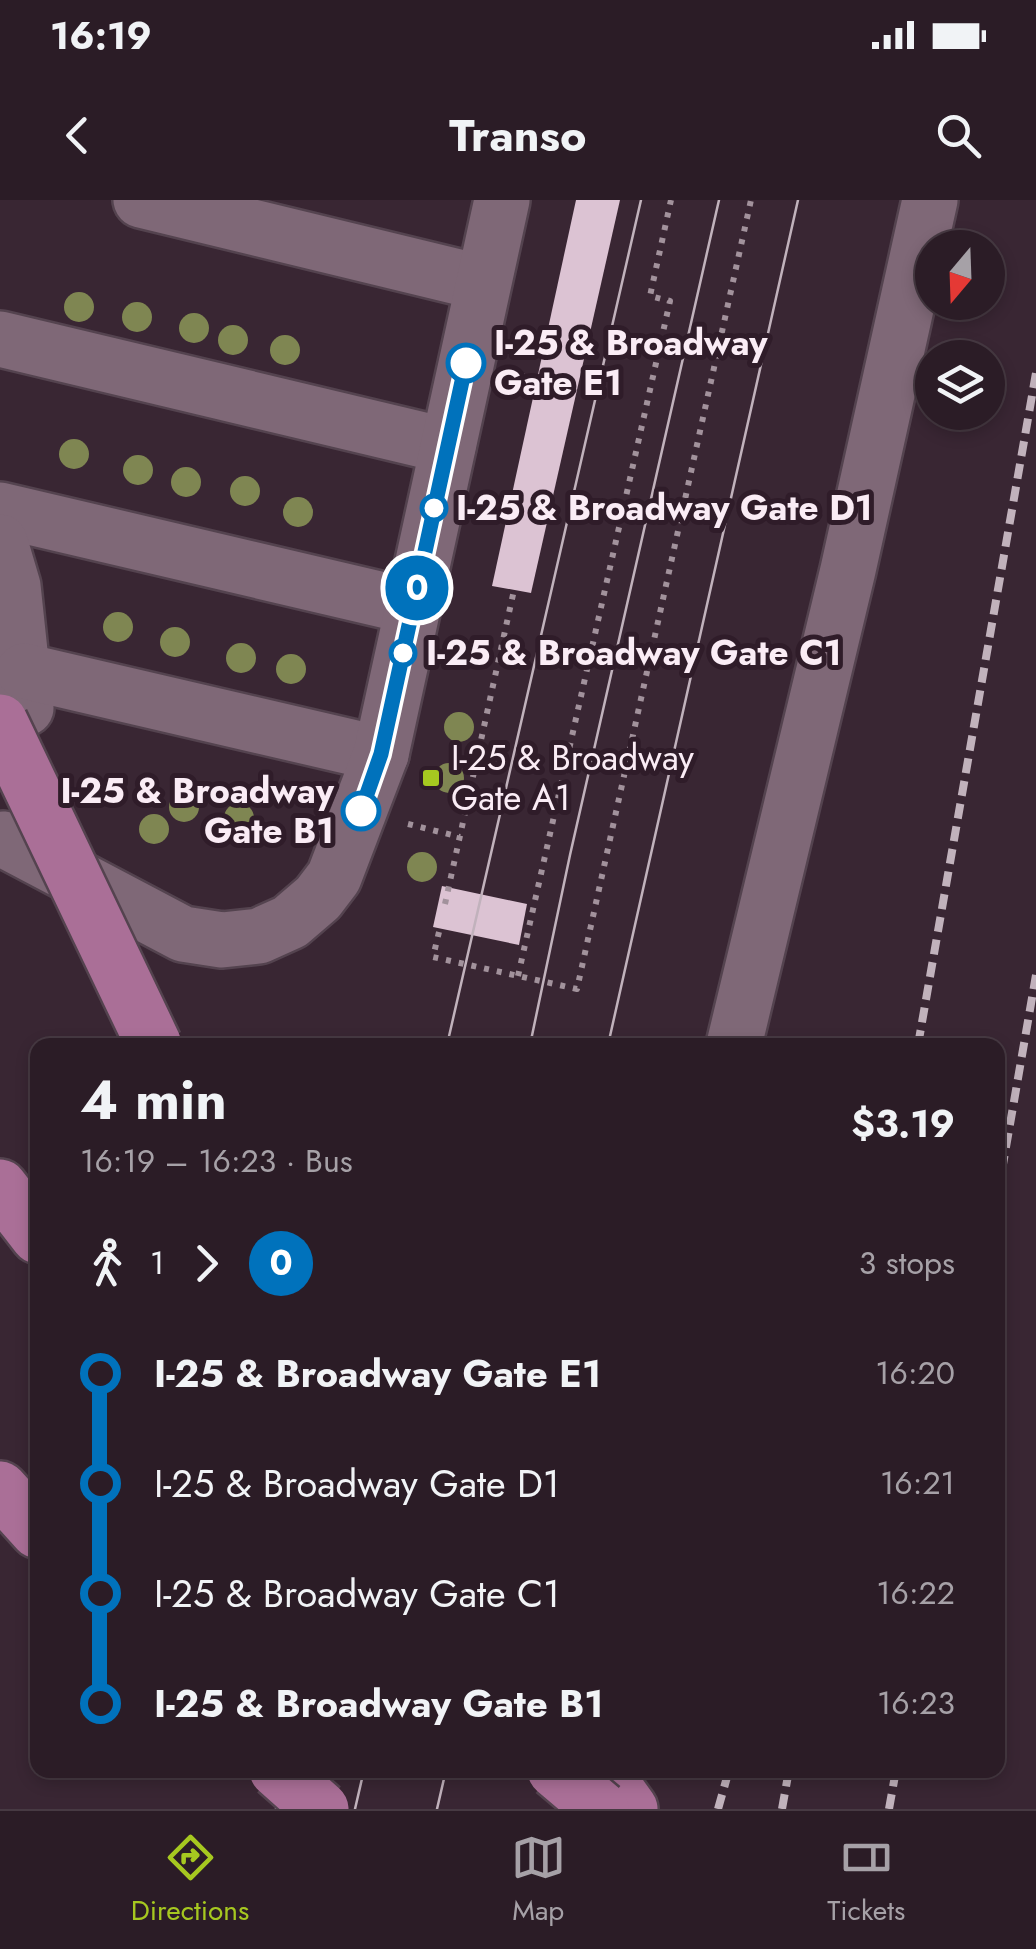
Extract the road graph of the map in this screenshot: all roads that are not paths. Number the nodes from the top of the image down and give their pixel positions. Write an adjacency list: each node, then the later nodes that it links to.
1 (141, 200): 4 (lane)
2 (502, 200): 4 (lane)
3 (930, 200): 15 (lane)
4 (483, 283): 6 (lane)
5 (0, 339): 6 (lane)
6 (448, 446): 9 (lane)
7 (0, 510): 9 (lane)
8 (0, 542): 10 (lane)
9 (413, 607): 12 (lane)
10 (24, 672): 12 (lane); 13 (lane)
11 (0, 722): 14 (highway, bridge)
12 (381, 754): 13 (lane)
13 (1, 840)
14 (151, 1038)
15 (736, 1038)
16 (0, 1186): 17 (highway)
17 (30, 1225)
18 (0, 1489): 19 (highway)
19 (30, 1522)
20 (287, 1778): 24 (highway, bridge)
21 (557, 1778): 25 (lane)
22 (567, 1778): 26 (highway, bridge)
23 (608, 1778): 27 (highway)
24 (321, 1809)
25 (552, 1809)
26 (601, 1809)
27 (630, 1809)

